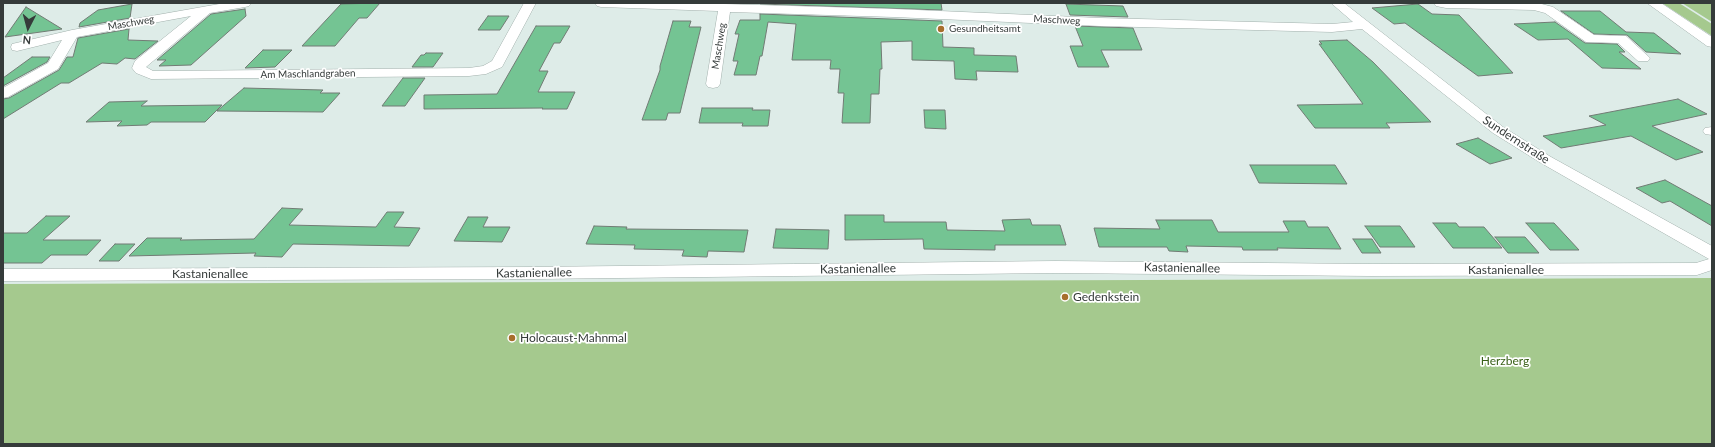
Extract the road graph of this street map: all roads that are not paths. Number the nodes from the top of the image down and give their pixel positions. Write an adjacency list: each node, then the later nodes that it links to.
1 (245, 3): 9 (street, Maschweg)
2 (530, 3): 9 (street, Am Maschlandgraben)
3 (602, 3): 8 (street, Maschweg)
4 (1008, 3): 10 (street)
5 (1337, 3): 11 (street, Sundernstraße)
6 (1440, 3): 15 (street)
7 (1653, 3): 13 (street)
8 (725, 8): 10 (street, Maschweg); 16 (street, Maschweg)
9 (206, 10): 12 (street, Maschweg)
10 (1011, 18): 11 (street, Maschweg)
11 (1364, 25): 18 (street, Sundernstraße)
12 (72, 34): 14 (street, Maschweg); 17 (street)
13 (1712, 43)
14 (17, 47)
15 (1643, 58)
16 (713, 84)
17 (3, 94)
18 (1712, 254)
19 (1712, 264): 20 (street, Kastanienallee)
20 (3, 275)

